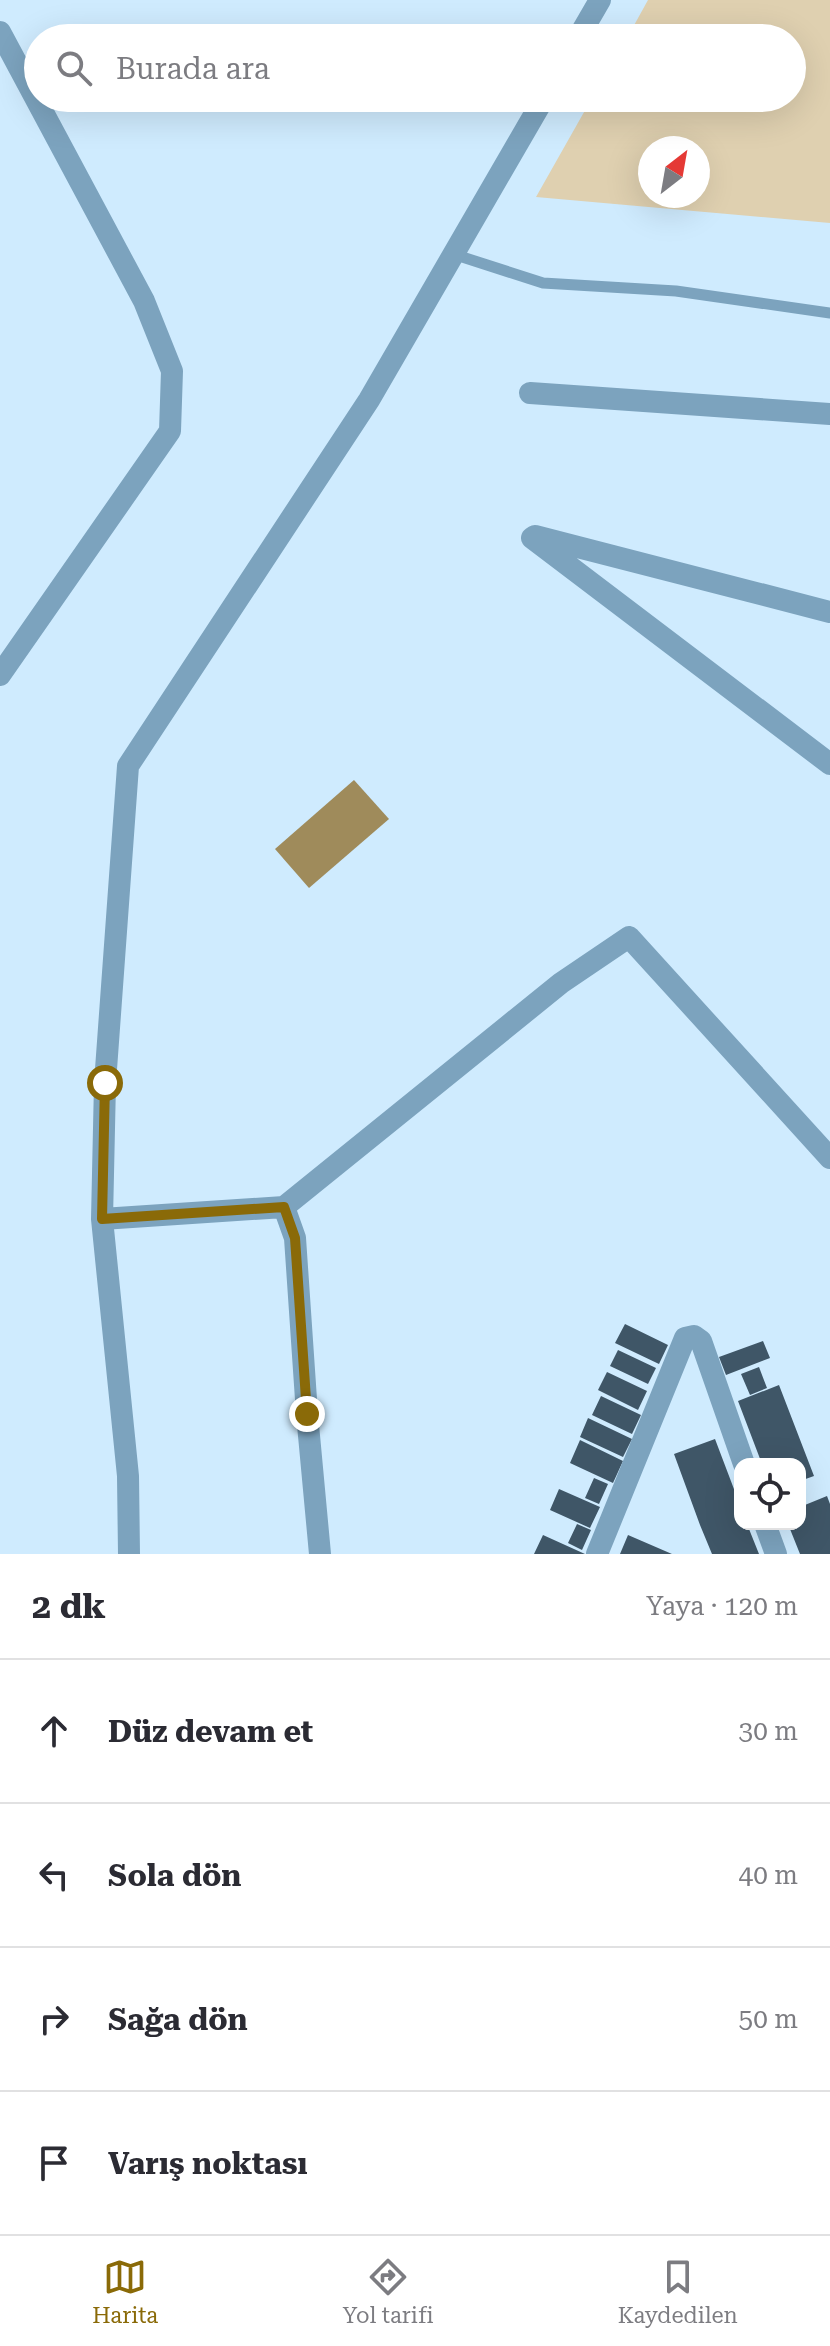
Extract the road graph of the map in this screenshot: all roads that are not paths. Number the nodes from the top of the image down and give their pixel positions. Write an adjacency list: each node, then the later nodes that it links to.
1 (600, 0): 2 (street)
2 (586, 24)
3 (0, 32): 4 (street)
4 (24, 77)
5 (43, 112): 12 (street)
6 (536, 112): 7 (street)
7 (453, 254): 8 (lane); 16 (street)
8 (830, 313)
9 (530, 393): 10 (street)
10 (830, 414)
11 (830, 612): 13 (street)
12 (0, 675)
13 (830, 764)
14 (830, 1158): 15 (street)
15 (284, 1207): 16 (street); 20 (street)
16 (102, 1219): 19 (street)
17 (742, 1458): 21 (street)
18 (767, 1530): 22 (street)
19 (129, 1554)
20 (320, 1554)
21 (597, 1554)
22 (776, 1554)

